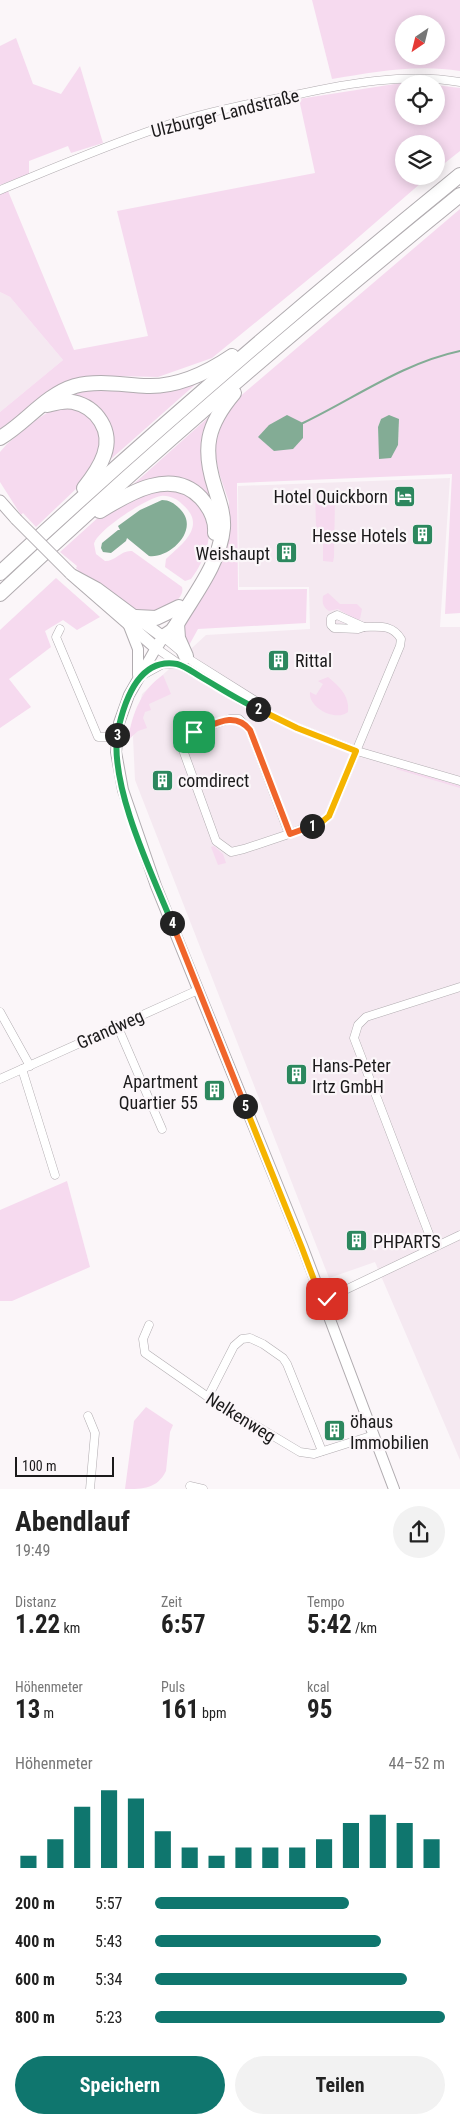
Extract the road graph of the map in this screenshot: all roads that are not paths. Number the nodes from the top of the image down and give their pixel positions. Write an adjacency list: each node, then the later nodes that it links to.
1 (460, 82): 3 (street, Ulzburger Landstraße)
2 (460, 175): 5 (highway)
3 (0, 190)
4 (460, 195): 6 (highway)
5 (266, 335): 7 (highway); 10 (highway)
6 (263, 360): 11 (highway); 16 (highway)
7 (42, 406): 8 (highway); 10 (highway)
8 (1, 439)
9 (0, 501): 15 (main road, bridge)
10 (67, 511): 12 (highway)
11 (71, 528): 13 (highway); 14 (highway)
12 (0, 573)
13 (0, 594)
14 (179, 607): 15 (highway); 19 (highway)
15 (132, 621): 19 (main road); 21 (main road)
16 (177, 624): 19 (highway); 20 (highway)
17 (364, 627): 23 (street)
18 (60, 628): 22 (street)
19 (159, 643): 20 (street); 20 (street); 21 (main road)
20 (182, 660): 21 (street); 23 (street)
21 (138, 678): 22 (main road)
22 (117, 737): 27 (main road)
23 (356, 751): 24 (street); 25 (street)
24 (460, 781)
25 (290, 834): 25 (street)
26 (460, 987): 36 (street)
27 (198, 990): 29 (street, Grandweg); 37 (main road)
28 (0, 1012): 30 (street)
29 (118, 1025): 30 (street, Grandweg); 33 (street)
30 (30, 1066): 31 (street, Grandweg)
31 (22, 1070): 32 (street, Grandweg); 34 (street)
32 (0, 1079)
33 (162, 1129)
34 (55, 1174)
35 (460, 1234): 36 (street)
36 (434, 1247): 37 (street)
37 (322, 1301): 41 (main road)
38 (148, 1326): 39 (street, Nelkenweg)
39 (208, 1397): 42 (street, Nelkenweg); 42 (street)
40 (88, 1416): 44 (street)
41 (374, 1435): 42 (street, Nelkenweg); 46 (main road)
42 (322, 1451)
43 (190, 1486): 45 (street)
44 (90, 1489)
45 (203, 1489)
46 (394, 1489)

